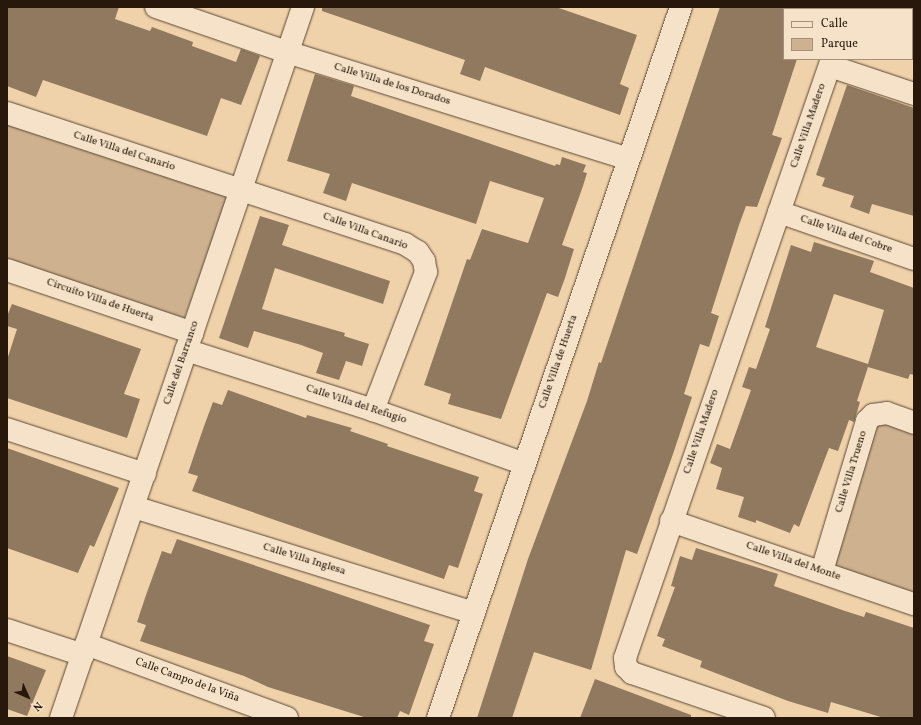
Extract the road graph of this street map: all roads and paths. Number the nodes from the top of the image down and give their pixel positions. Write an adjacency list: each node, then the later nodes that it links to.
1 (156, 7): 4 (street, Calle Villa de los Dorados)
2 (303, 7): 4 (street, Calle del Barranco)
3 (676, 8): 8 (street, Calle Villa de Huerta)
4 (287, 52): 8 (street, Calle Villa de los Dorados); 9 (street, Calle del Barranco)
5 (831, 62): 6 (street); 10 (street, Calle Villa Madero)
6 (914, 94)
7 (7, 113): 9 (street, Calle Villa del Canario)
8 (629, 159): 17 (street, Calle Villa de Huerta)
9 (242, 190): 13 (street, Calle del Barranco); 14 (street, Calle Villa Canario)
10 (779, 212): 11 (street, Calle Villa del Cobre); 20 (street, Calle Villa Madero)
11 (914, 259)
12 (7, 270): 13 (street, Circuito Villa de Huerta)
13 (189, 342): 14 (street, Calle Villa del Refugio); 18 (street, Calle del Barranco)
14 (373, 410): 17 (street, Calle Villa del Refugio)
15 (914, 423): 21 (street, Calle Villa Trueno)
16 (7, 429): 18 (street)
17 (525, 464): 23 (street, Calle Villa de Huerta)
18 (145, 474): 19 (street, Calle del Barranco)
19 (134, 507): 23 (street, Calle Villa Inglesa); 25 (street, Calle del Barranco)
20 (671, 521): 21 (street, Calle Villa del Monte); 29 (street, Calle Villa Madero)
21 (822, 571): 22 (street, Calle Villa del Monte)
22 (914, 604)
23 (474, 613): 28 (street, Calle Villa de Huerta)
24 (7, 630): 25 (street, Calle Campo de la Viña)
25 (85, 650): 26 (street, Calle del Barranco); 27 (street, Calle Campo de la Viña)
26 (61, 718)
27 (287, 718)
28 (438, 718)
29 (764, 718)

